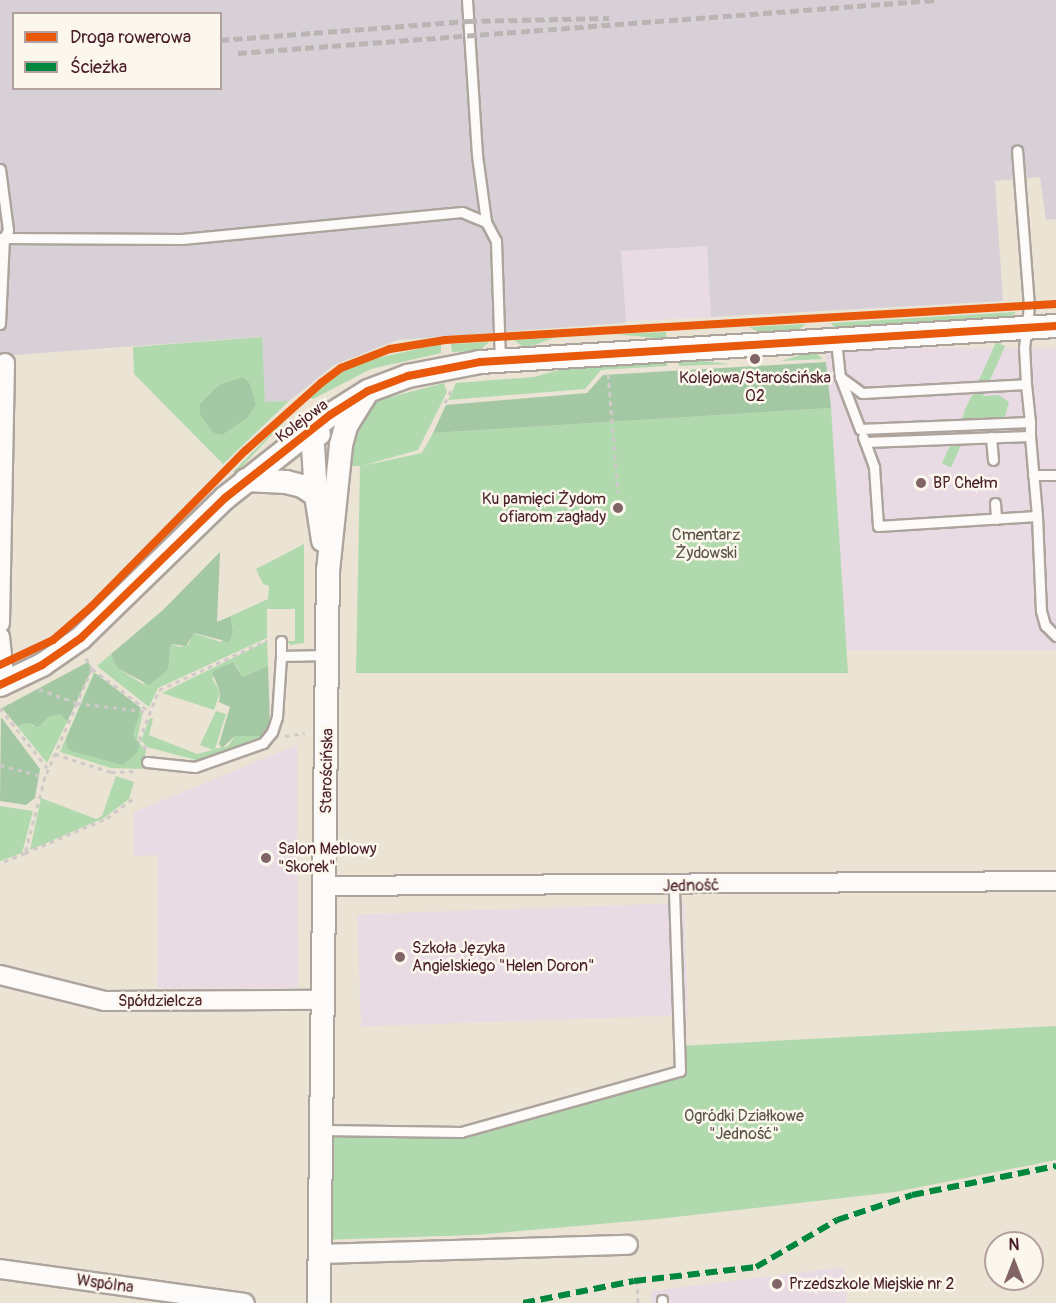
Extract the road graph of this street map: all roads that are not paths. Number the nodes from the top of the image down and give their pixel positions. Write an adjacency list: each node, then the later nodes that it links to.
1 (467, 0): 4 (lane)
2 (1017, 150): 8 (lane)
3 (0, 169): 5 (lane)
4 (486, 222): 5 (lane); 10 (lane)
5 (2, 238): 6 (lane)
6 (0, 324)
7 (1056, 326): 8 (street, Kolejowa)
8 (1025, 328): 9 (street, Kolejowa); 13 (lane)
9 (836, 340): 10 (street, Kolejowa); 12 (lane)
10 (500, 361): 14 (street, Kolejowa)
11 (5, 363): 31 (street)
12 (840, 377): 13 (lane); 16 (lane)
13 (1026, 384): 15 (lane)
14 (368, 391): 17 (street, Kolejowa); 21 (street, Starościńska)
15 (1029, 422): 16 (lane); 18 (lane)
16 (860, 429): 20 (lane)
17 (312, 430): 21 (street); 25 (street, Kolejowa); 26 (street)
18 (1030, 436): 19 (lane); 23 (lane)
19 (991, 437): 20 (lane); 22 (lane)
20 (865, 442): 29 (lane)
21 (339, 459): 30 (street, Starościńska)
22 (993, 460)
23 (1033, 475): 24 (lane); 28 (lane)
24 (1056, 475)
25 (246, 480): 26 (street); 37 (street, Kolejowa)
26 (316, 495): 30 (street)
27 (995, 503): 29 (lane)
28 (1037, 516): 29 (lane); 32 (lane)
29 (996, 519)
30 (328, 571): 35 (street, Starościńska)
31 (0, 623)
32 (1056, 636)
33 (0, 637): 37 (street)
34 (281, 641): 36 (lane)
35 (329, 655): 36 (lane); 40 (street, Starościńska)
36 (281, 656): 38 (lane)
37 (2, 684)
38 (147, 762)
39 (1056, 881): 41 (street, Jedność)
40 (325, 886): 41 (street, Jedność); 43 (street, Starościńska)
41 (674, 886): 44 (lane)
42 (0, 975): 43 (street, Spółdzielcza)
43 (324, 1000): 44 (street, Starościńska)
44 (322, 1130): 46 (street, Starościńska)
45 (628, 1245): 46 (street)
46 (320, 1254): 49 (street, Starościńska)
47 (0, 1269): 48 (street, Wspólna)
48 (245, 1303)
49 (319, 1303)

